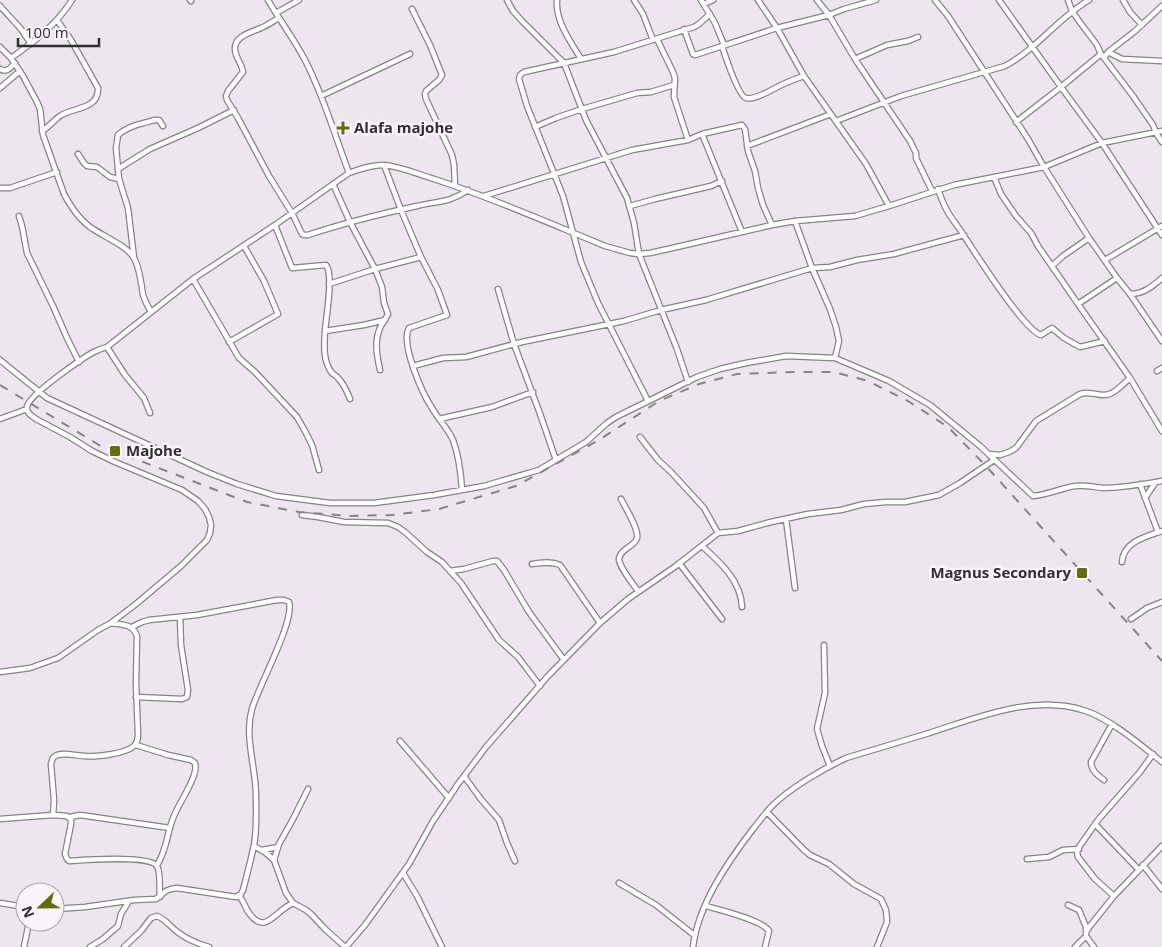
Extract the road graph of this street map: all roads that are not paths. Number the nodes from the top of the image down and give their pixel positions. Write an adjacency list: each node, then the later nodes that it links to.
1 (268, 0): 21 (street)
2 (299, 0): 21 (street)
3 (507, 0): 43 (street)
4 (557, 0): 39 (street)
5 (634, 0): 30 (street)
6 (713, 0): 16 (street)
7 (758, 0): 27 (street)
8 (817, 0): 23 (street)
9 (876, 0): 23 (street)
10 (935, 0): 46 (street)
11 (999, 0): 34 (street)
12 (1068, 0): 20 (street)
13 (1088, 0): 20 (street)
14 (1124, 0): 26 (street)
15 (70, 1): 25 (street)
16 (702, 2): 22 (street)
17 (0, 6): 31 (street)
18 (1162, 6): 26 (street)
19 (412, 9): 80 (street)
20 (1072, 11): 34 (street); 37 (street)
21 (276, 13): 24 (street)
22 (710, 14): 28 (street); 32 (street)
23 (829, 15): 27 (street); 40 (street)
24 (279, 18): 51 (street); 54 (street)
25 (57, 20): 31 (street); 60 (street)
26 (1142, 25): 35 (street)
27 (777, 28): 32 (street); 47 (street)
28 (684, 29): 30 (street); 32 (street)
29 (918, 37): 40 (street)
30 (655, 39): 39 (street); 48 (street)
31 (31, 44): 38 (street)
32 (723, 45): 47 (street)
33 (0, 47): 38 (street)
34 (1033, 47): 46 (street); 49 (street)
35 (1108, 52): 37 (street); 41 (street)
36 (410, 54): 51 (street)
37 (1103, 56): 49 (street); 62 (street)
38 (11, 58): 42 (street)
39 (581, 59): 43 (street)
40 (855, 59): 52 (street)
41 (1162, 61)
42 (14, 63): 44 (street); 45 (street)
43 (564, 63): 53 (street); 59 (street)
44 (0, 69)
45 (20, 71): 50 (street); 60 (street)
46 (985, 72): 52 (street); 57 (street)
47 (804, 76): 55 (street)
48 (674, 86): 53 (street); 64 (street)
49 (1061, 87): 57 (street); 66 (street)
50 (0, 88)
51 (321, 96): 74 (street)
52 (884, 102): 56 (street); 83 (street)
53 (582, 109): 59 (street); 69 (street)
54 (234, 110): 72 (street); 88 (street)
55 (831, 114): 56 (street); 67 (street)
56 (836, 121): 86 (street)
57 (1016, 122): 71 (street)
58 (163, 126): 72 (street)
59 (535, 127): 75 (street)
60 (42, 131): 73 (street)
61 (1162, 131): 62 (street)
62 (1156, 133): 65 (street); 66 (street)
63 (702, 134): 64 (street); 67 (street); 78 (street)
64 (688, 140): 69 (street)
65 (1162, 142)
66 (1102, 143): 71 (street); 94 (street)
67 (747, 146): 93 (street)
68 (78, 154): 77 (street)
69 (605, 158): 75 (street); 85 (street)
70 (384, 165): 74 (street); 80 (street); 87 (street)
71 (1044, 167): 76 (street); 99 (street)
72 (118, 169): 77 (street)
73 (57, 172): 81 (street); 103 (street)
74 (350, 173): 79 (street)
75 (554, 174): 84 (street); 95 (street)
76 (994, 178): 83 (street); 105 (street)
77 (119, 179): 103 (street)
78 (722, 181): 85 (street); 96 (street)
79 (333, 184): 88 (street); 91 (street)
80 (455, 186): 82 (street)
81 (0, 188)
82 (468, 190): 84 (street); 87 (street)
83 (935, 190): 86 (street); 97 (street)
84 (484, 196): 95 (street)
85 (630, 206): 101 (street)
86 (889, 206): 90 (street)
87 (400, 210): 91 (street); 102 (street)
88 (292, 213): 91 (street); 92 (street)
89 (20, 216): 127 (street)
90 (795, 221): 93 (street); 106 (street)
91 (350, 222): 107 (street)
92 (276, 224): 100 (street); 111 (street)
93 (772, 225): 96 (street)
94 (1160, 228): 98 (street); 104 (street)
95 (573, 232): 101 (street); 118 (street)
96 (742, 232): 101 (street)
97 (964, 235): 106 (street); 120 (street)
98 (1162, 235)
99 (1089, 238): 104 (street); 105 (street)
100 (244, 246): 110 (street); 122 (street)
101 (639, 254): 115 (street)
102 (421, 257): 107 (street); 128 (street)
103 (134, 258): 116 (street)
104 (1105, 260): 108 (street)
105 (1052, 266): 114 (street)
106 (812, 268): 115 (street); 125 (street)
107 (375, 270): 111 (street); 117 (street)
108 (1117, 278): 113 (street); 114 (street)
109 (1162, 278): 113 (street)
110 (193, 279): 116 (street); 122 (street)
111 (329, 284): 119 (street)
112 (498, 289): 123 (street)
113 (1130, 294): 121 (street)
114 (1078, 304): 120 (street)
115 (661, 310): 118 (street); 131 (street)
116 (151, 312): 124 (street)
117 (385, 320): 119 (street); 129 (street)
118 (609, 324): 123 (street); 135 (street)
119 (325, 332): 134 (street)
120 (1105, 341): 130 (street)
121 (1162, 341)
122 (229, 342): 145 (street)
123 (514, 344): 128 (street); 133 (street)
124 (107, 347): 127 (street); 137 (street)
125 (834, 358): 131 (street); 142 (street)
126 (0, 360): 132 (street)
127 (79, 362): 132 (street)
128 (413, 366): 139 (street)
129 (380, 370)
130 (1130, 378): 140 (street); 142 (street)
131 (688, 382): 135 (street)
132 (39, 392): 136 (street); 149 (street)
133 (533, 392): 139 (street); 143 (street)
134 (350, 398)
135 (648, 401): 143 (street)
136 (27, 409): 138 (street); 168 (street)
137 (150, 413)
138 (0, 419)
139 (439, 419): 149 (street)
140 (1162, 431)
141 (640, 438): 155 (street)
142 (989, 454): 144 (street)
143 (556, 460): 149 (street)
144 (994, 460): 148 (street); 153 (street)
145 (319, 470)
146 (1155, 482): 147 (street); 148 (street); 150 (street)
147 (1162, 482)
148 (1140, 484): 150 (street)
149 (462, 490)
150 (1144, 498): 154 (street)
151 (621, 499): 162 (street)
152 (302, 515): 160 (street)
153 (786, 519): 155 (street); 161 (street)
154 (1160, 531): 157 (street)
155 (718, 533): 156 (street)
156 (702, 546): 158 (street); 164 (street)
157 (1122, 562)
158 (679, 563): 162 (street); 166 (street)
159 (532, 564): 169 (street)
160 (450, 571): 172 (street); 174 (street)
161 (795, 588)
162 (638, 591): 169 (street)
163 (1162, 602): 167 (street)
164 (742, 607)
165 (180, 617): 170 (street); 175 (street); 192 (street)
166 (722, 619)
167 (1131, 619)
168 (111, 623): 170 (street); 173 (street)
169 (600, 623): 172 (street)
170 (132, 627): 175 (street)
171 (824, 645): 181 (street)
172 (564, 660): 174 (street)
173 (0, 672)
174 (540, 686): 182 (street)
175 (136, 697): 178 (street)
176 (1112, 724): 179 (street); 181 (street); 183 (street)
177 (400, 741): 185 (street)
178 (136, 745): 187 (street); 191 (street)
179 (1153, 754): 180 (street); 190 (street)
180 (1162, 762)
181 (830, 766): 186 (street)
182 (464, 776): 185 (street); 199 (street)
183 (1104, 780)
184 (308, 789): 194 (street)
185 (449, 798): 203 (street)
186 (767, 812): 214 (street); 227 (street)
187 (53, 815): 188 (street); 189 (street)
188 (70, 817): 191 (street); 200 (street)
189 (0, 819)
190 (1095, 824): 195 (street); 202 (street)
191 (170, 828): 200 (street)
192 (254, 846): 196 (street); 206 (street)
193 (1162, 846): 201 (street)
194 (278, 847): 196 (street); 198 (street)
195 (1078, 849): 197 (street); 207 (street)
196 (262, 850): 198 (street)
197 (1027, 859)
198 (274, 860): 211 (street)
199 (515, 861)
200 (156, 865): 208 (street)
201 (1144, 865): 202 (street); 205 (street)
202 (1139, 870): 207 (street)
203 (403, 873): 223 (street); 224 (street)
204 (619, 883): 218 (street)
205 (1162, 889)
206 (239, 896): 208 (street); 211 (street)
207 (1114, 896): 217 (street)
208 (160, 897): 209 (street)
209 (129, 901): 215 (street); 220 (street)
210 (0, 903): 212 (street)
211 (293, 903): 223 (street)
212 (15, 905)
213 (1068, 905): 217 (street)
214 (706, 906): 218 (street); 226 (street)
215 (65, 909)
216 (27, 932): 219 (street)
217 (1086, 934): 228 (street); 229 (street)
218 (694, 935): 225 (street)
219 (24, 947)
220 (90, 947)
221 (124, 947): 222 (street)
222 (209, 947)
223 (346, 947)
224 (442, 947)
225 (692, 947)
226 (765, 947)
227 (877, 947)
228 (1075, 947)
229 (1094, 947)

